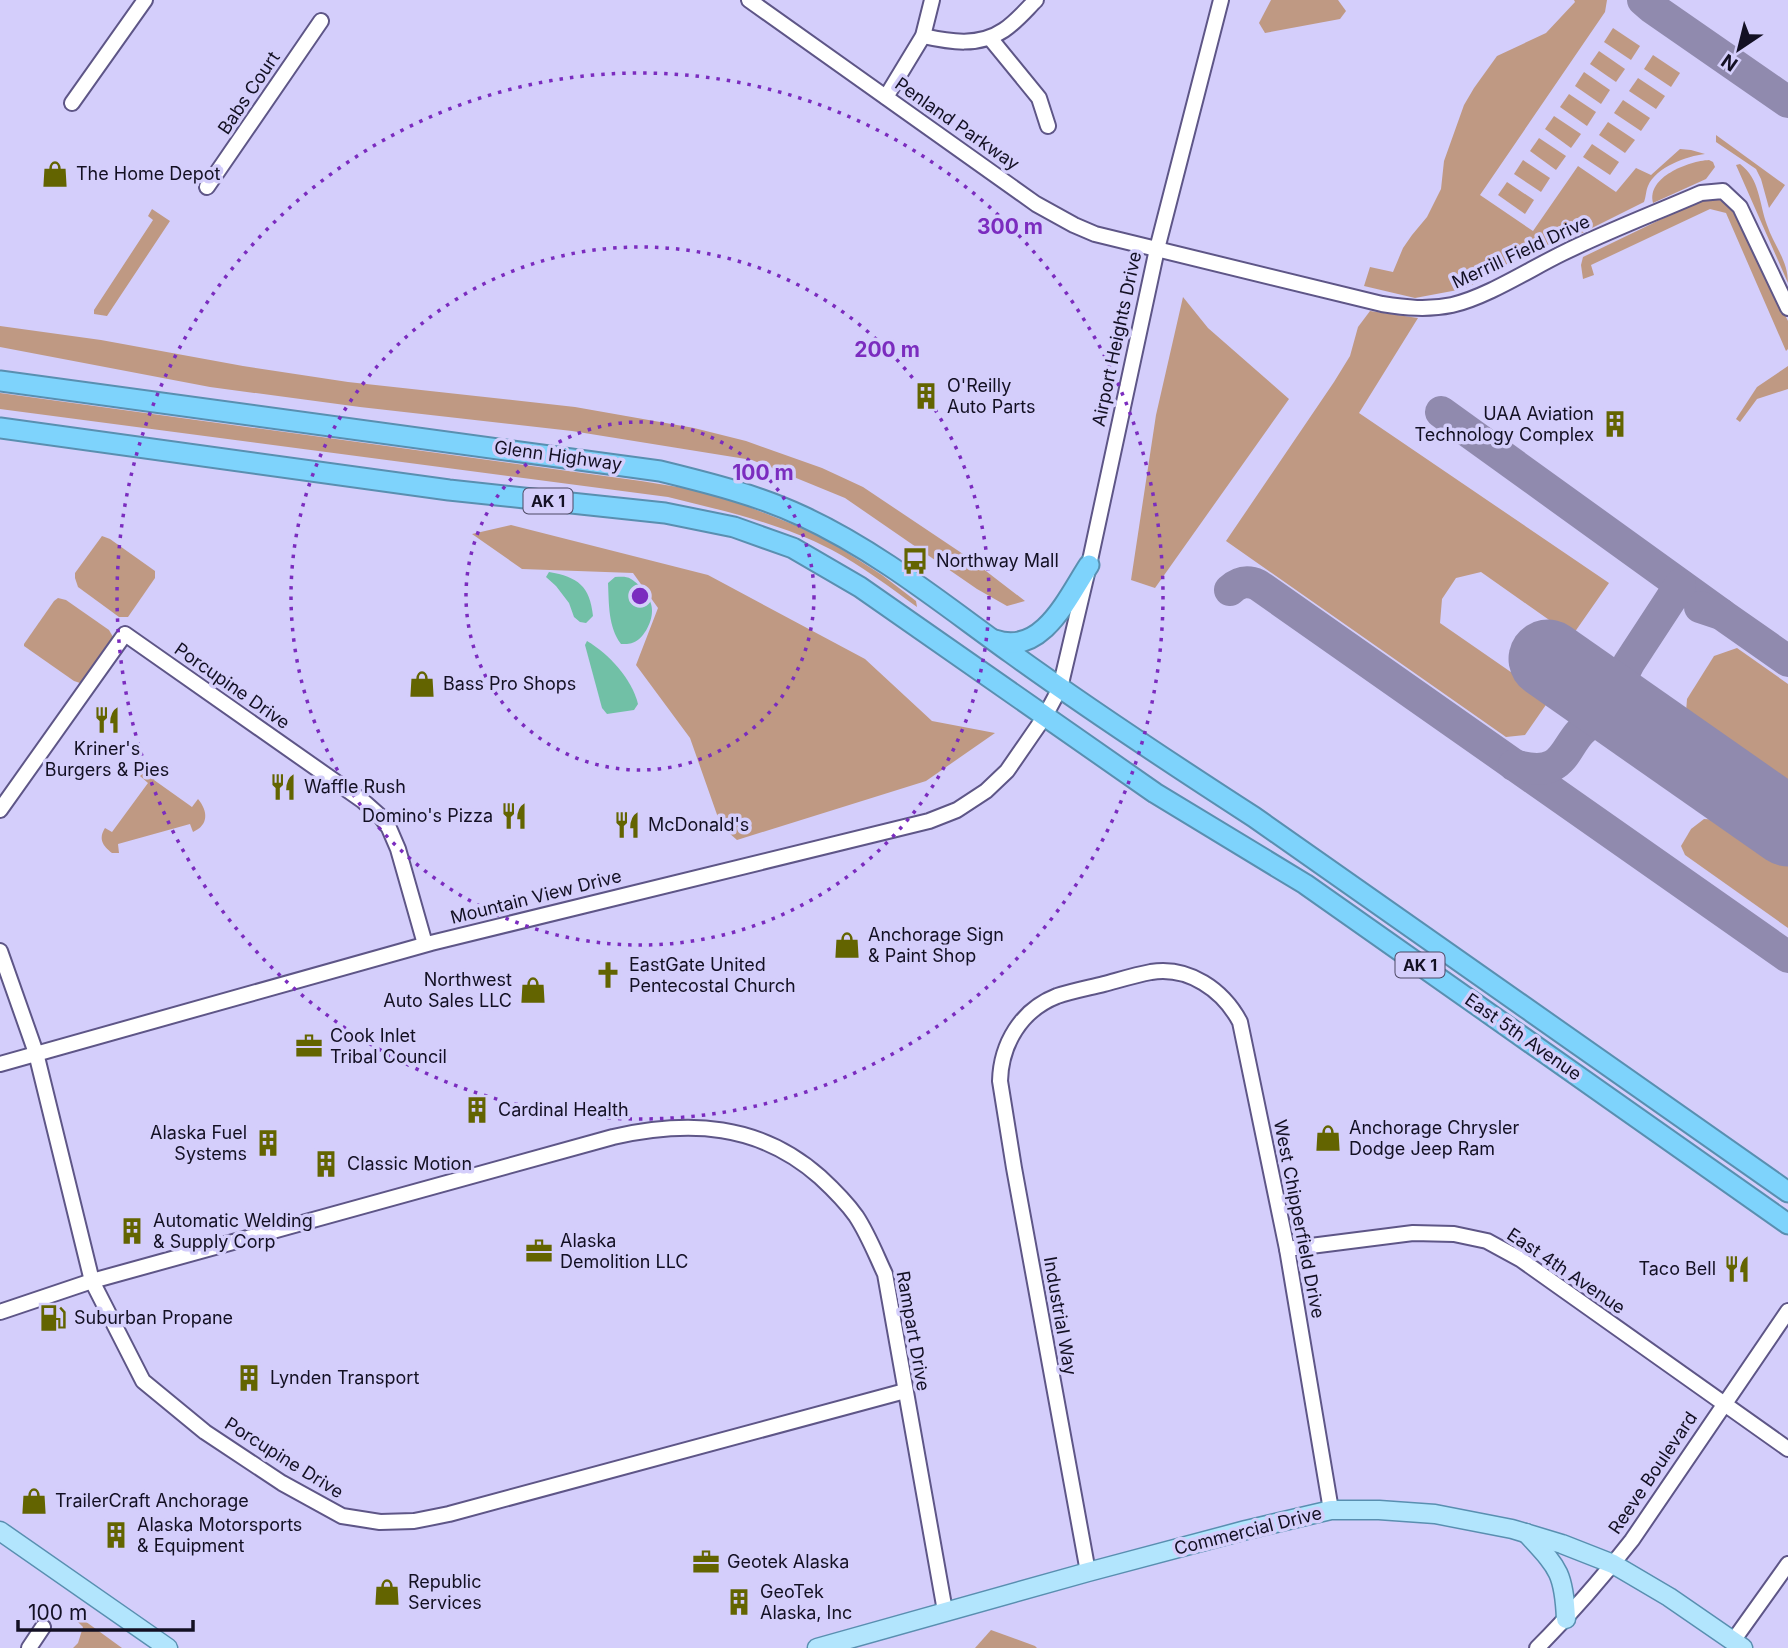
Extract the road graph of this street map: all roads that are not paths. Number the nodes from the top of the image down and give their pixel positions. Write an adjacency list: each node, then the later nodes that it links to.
1 (145, 0): 10 (street)
2 (749, 0): 9 (street, Penland Parkway)
3 (932, 0): 7 (street)
4 (1036, 0): 8 (street)
5 (1221, 0): 13 (street, Airport Heights Drive)
6 (321, 20): 12 (street, Babs Court)
7 (923, 36): 8 (street); 9 (street)
8 (990, 38): 11 (street)
9 (886, 97): 13 (street, Penland Parkway)
10 (72, 103)
11 (1048, 126)
12 (208, 187)
13 (1157, 248): 14 (street, Merrill Field Drive); 19 (street, Airport Heights Drive)
14 (1788, 308)
15 (0, 372): 17 (highway)
16 (0, 380): 17 (highway, Glenn Highway / AK 1)
17 (77, 391): 20 (highway, Glenn Highway / AK 1)
18 (0, 428): 22 (highway, AK 1)
19 (1089, 565): 20 (highway); 21 (street, Airport Heights Drive)
20 (989, 637): 21 (highway, Glenn Highway / AK 1)
21 (1060, 688): 22 (street, Mountain View Drive); 29 (highway, East 5th Avenue / AK 1)
22 (1045, 716): 24 (street, Mountain View Drive); 30 (highway, East 5th Avenue / AK 1)
23 (0, 810): 24 (street, Porcupine Drive)
24 (425, 944): 27 (street, Mountain View Drive)
25 (0, 951): 27 (street, Porcupine Drive)
26 (1173, 972): 31 (street, West Chipperfield Drive); 43 (street, Industrial Way)
27 (36, 1053): 28 (street, Mountain View Drive); 32 (street, Porcupine Drive)
28 (0, 1064)
29 (1788, 1192)
30 (1788, 1224)
31 (1287, 1249): 36 (street, East 4th Avenue); 38 (street, West Chipperfield Drive)
32 (92, 1282): 33 (street, Rampart Drive); 35 (street, Porcupine Drive); 35 (street, Rampart Drive)
33 (0, 1311)
34 (1788, 1311): 36 (street, Reeve Boulevard)
35 (905, 1391): 44 (street, Rampart Drive)
36 (1724, 1403): 37 (street, East 4th Avenue); 41 (street, Reeve Boulevard)
37 (1788, 1449)
38 (1331, 1510): 40 (main road, Commercial Drive); 43 (main road, Commercial Drive)
39 (0, 1531): 49 (main road)
40 (1526, 1533): 41 (main road, Commercial Drive); 45 (main road)
41 (1613, 1564): 45 (street, Reeve Boulevard); 47 (main road, Commercial Drive)
42 (1788, 1564): 47 (street)
43 (1088, 1572): 44 (main road, Commercial Drive)
44 (945, 1611): 50 (main road, Commercial Drive)
45 (1566, 1619): 51 (street, Reeve Boulevard)
46 (43, 1627): 48 (street)
47 (1738, 1644)
48 (29, 1648)
49 (168, 1648)
50 (817, 1648)
51 (1537, 1648)

